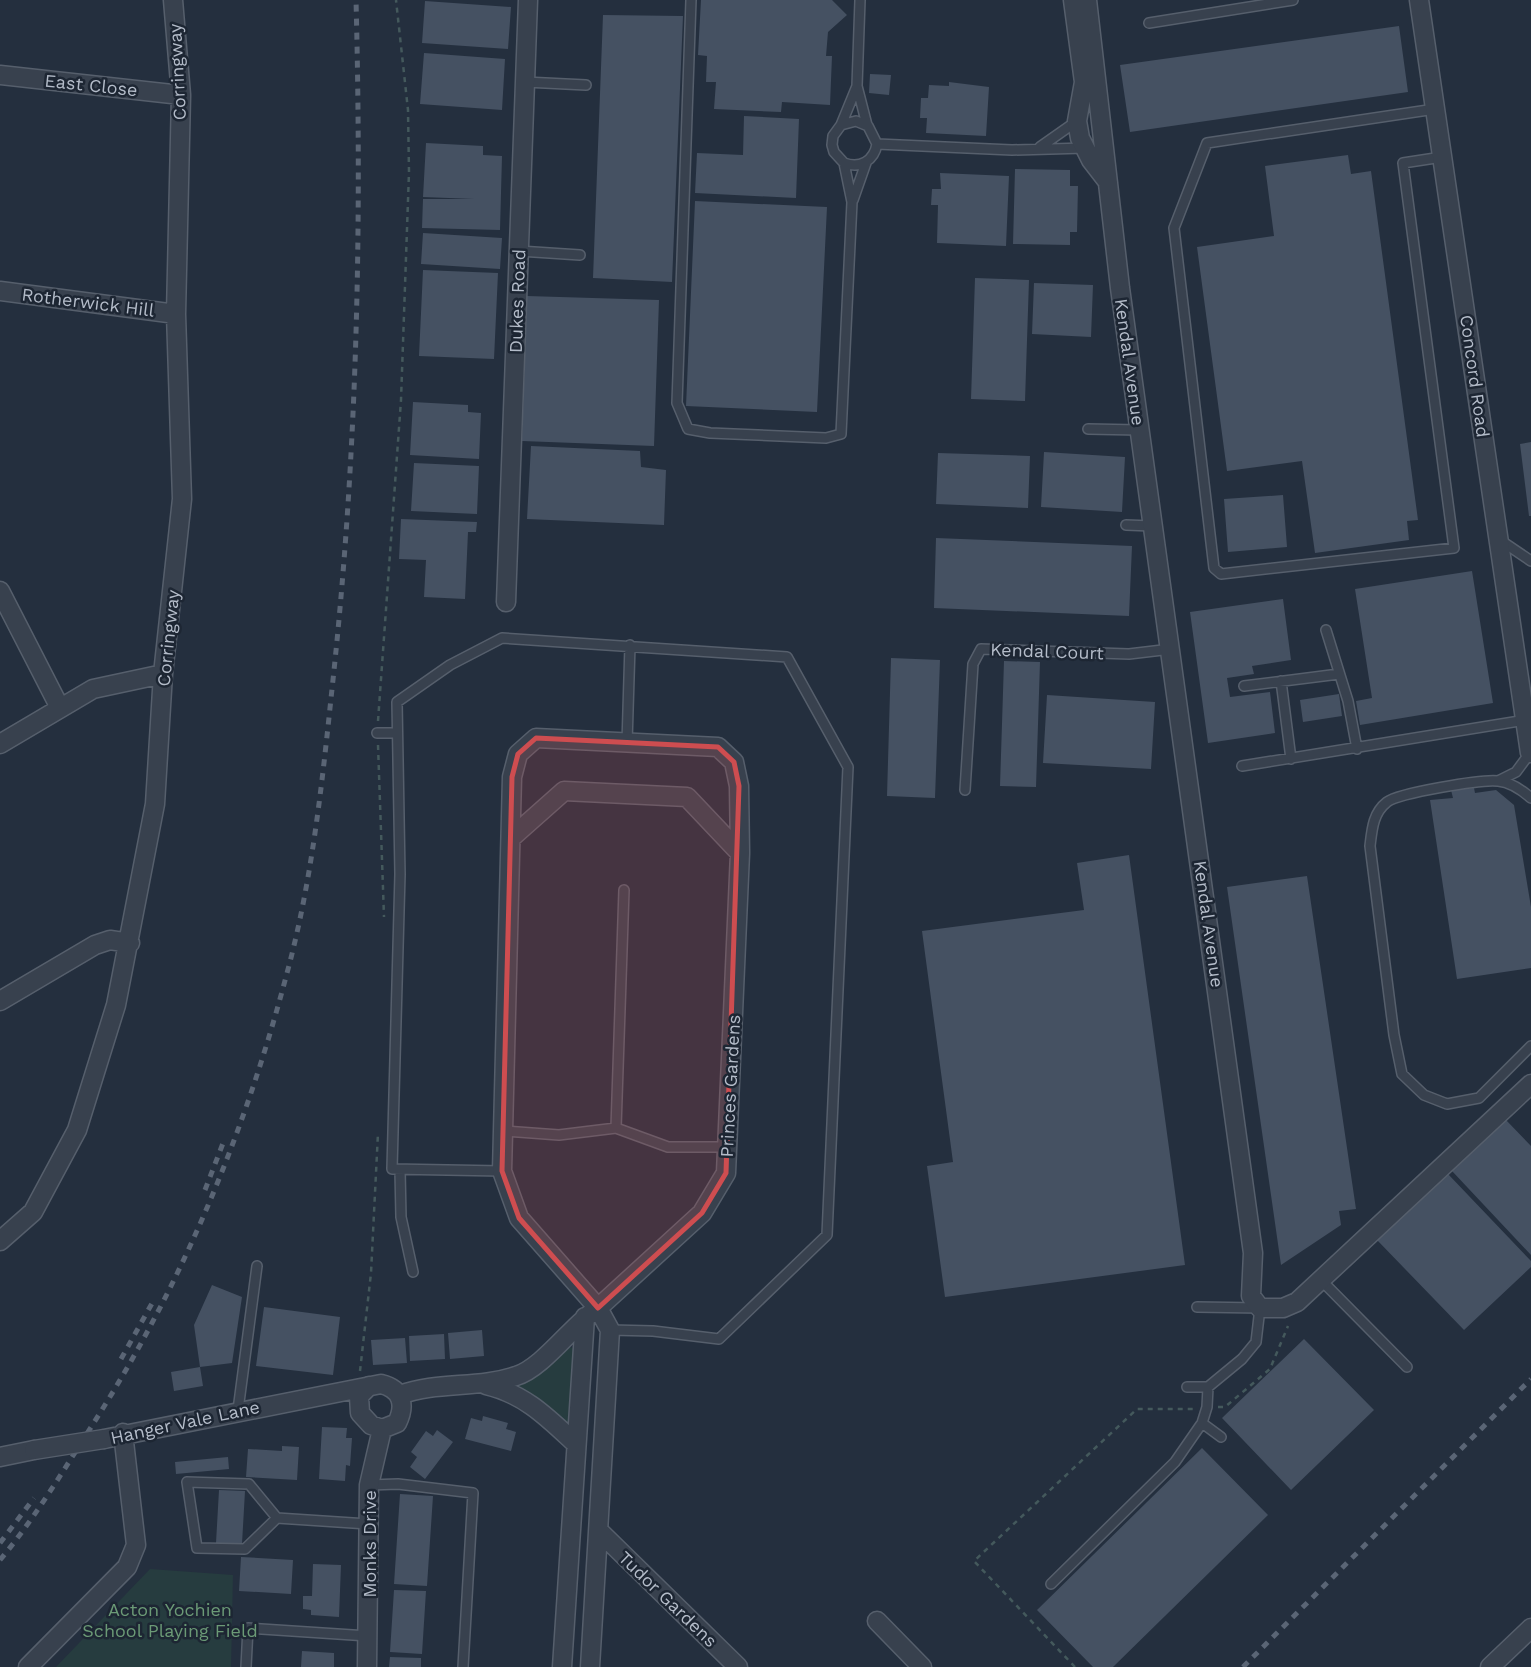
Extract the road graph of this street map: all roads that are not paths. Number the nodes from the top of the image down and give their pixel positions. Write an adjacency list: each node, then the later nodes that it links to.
1 (173, 0): 14 (street, Corringway)
2 (528, 0): 11 (street, Dukes Road)
3 (691, 0): 27 (lane)
4 (860, 0): 13 (lane)
5 (1073, 0): 16 (street, Kendal Avenue)
6 (1087, 0): 19 (street, Kendal Avenue)
7 (1293, 0): 9 (lane)
8 (1419, 0): 15 (street, Concord Road)
9 (1149, 23)
10 (0, 75): 14 (street, East Close)
11 (525, 82): 12 (lane); 28 (street, Dukes Road)
12 (586, 85)
13 (857, 86): 17 (lane); 18 (lane)
14 (181, 95): 31 (street, Corringway)
15 (1435, 109): 23 (street, Concord Road); 23 (lane)
16 (1077, 121): 21 (lane); 22 (street, Kendal Avenue)
17 (841, 125): 18 (lane); 24 (lane)
18 (867, 125): 20 (lane)
19 (1104, 139): 22 (street); 26 (street, Kendal Avenue)
20 (877, 144): 21 (lane); 25 (lane)
21 (1040, 147): 22 (lane)
22 (1085, 148): 26 (street, Kendal Avenue)
23 (1442, 157): 36 (street, Concord Road)
24 (844, 163): 25 (lane); 27 (lane)
25 (866, 163): 27 (lane)
26 (1108, 182): 33 (street, Kendal Avenue)
27 (852, 202)
28 (519, 251): 29 (lane); 39 (street, Dukes Road)
29 (580, 255)
30 (0, 291): 31 (street, Rotherwick Hill)
31 (176, 314): 43 (street, Corringway)
32 (1088, 429): 33 (lane)
33 (1139, 430): 35 (street, Kendal Avenue)
34 (1126, 525): 35 (lane)
35 (1152, 526): 42 (street, Kendal Avenue)
36 (1499, 538): 37 (lane); 48 (street, Concord Road)
37 (1531, 561)
38 (0, 591): 47 (street)
39 (506, 602)
40 (1326, 630): 44 (lane)
41 (629, 645): 50 (lane); 51 (lane); 79 (lane)
42 (1172, 649): 58 (lane, Kendal Court); 77 (street, Kendal Avenue)
43 (163, 674): 47 (street); 63 (street, Corringway)
44 (1339, 674): 45 (lane); 53 (lane)
45 (1281, 681): 46 (lane); 55 (lane)
46 (1244, 686)
47 (60, 708): 52 (street)
48 (1525, 720): 53 (lane); 54 (street, Concord Road)
49 (377, 733): 50 (lane)
50 (396, 733): 70 (lane)
51 (627, 743): 60 (street, Princes Gardens); 61 (street, Princes Gardens)
52 (0, 744)
53 (1357, 749): 55 (lane)
54 (1531, 757): 57 (lane)
55 (1291, 759): 56 (lane)
56 (1242, 766)
57 (1498, 781): 59 (lane); 65 (lane)
58 (965, 790)
59 (1531, 799)
60 (511, 838): 61 (street); 68 (street, Princes Gardens)
61 (740, 853): 69 (street, Princes Gardens)
62 (624, 890): 67 (lane)
63 (130, 943): 64 (street); 72 (street, Corringway)
64 (0, 1001)
65 (1531, 1046)
66 (1529, 1089): 75 (street)
67 (616, 1128): 68 (lane); 69 (lane)
68 (503, 1131): 71 (street, Princes Gardens)
69 (727, 1147): 78 (street, Princes Gardens)
70 (400, 1170): 71 (lane); 74 (lane)
71 (502, 1171): 78 (street, Princes Gardens)
72 (0, 1241)
73 (257, 1266): 86 (lane)
74 (413, 1272)
75 (1321, 1280): 77 (street); 80 (lane)
76 (1197, 1307): 77 (lane)
77 (1260, 1308): 83 (lane)
78 (592, 1312): 79 (street, Princes Gardens); 81 (street, Princes Gardens); 91 (street)
79 (610, 1330): 95 (street)
80 (1407, 1367)
81 (480, 1383): 85 (street); 91 (street)
82 (1187, 1387): 83 (lane)
83 (1208, 1387): 87 (lane)
84 (365, 1390): 85 (street); 86 (street, Hanger Vale Lane); 88 (street)
85 (400, 1395): 88 (street)
86 (238, 1410): 89 (street, Hanger Vale Lane)
87 (1202, 1423): 90 (lane); 99 (lane)
88 (382, 1429): 93 (street, Monks Drive)
89 (122, 1433): 92 (street, Hanger Vale Lane, bridge); 104 (street)
90 (1222, 1437)
91 (576, 1444): 94 (street)
92 (0, 1457)
93 (369, 1485): 97 (street, Monks Drive); 107 (lane)
94 (573, 1499): 95 (street); 108 (street)
95 (600, 1502): 98 (street)
96 (277, 1518): 96 (lane); 97 (lane)
97 (368, 1524): 102 (street, Monks Drive)
98 (599, 1531): 109 (street); 110 (street, Tudor Gardens)
99 (1051, 1584)
100 (877, 1621): 103 (street)
101 (1531, 1628): 111 (street)
102 (370, 1636): 105 (lane); 106 (street, Monks Drive)
103 (920, 1665)
104 (27, 1667)
105 (246, 1667)
106 (368, 1667)
107 (463, 1667)
108 (562, 1667)
109 (590, 1667)
110 (738, 1667)
111 (1490, 1667)

